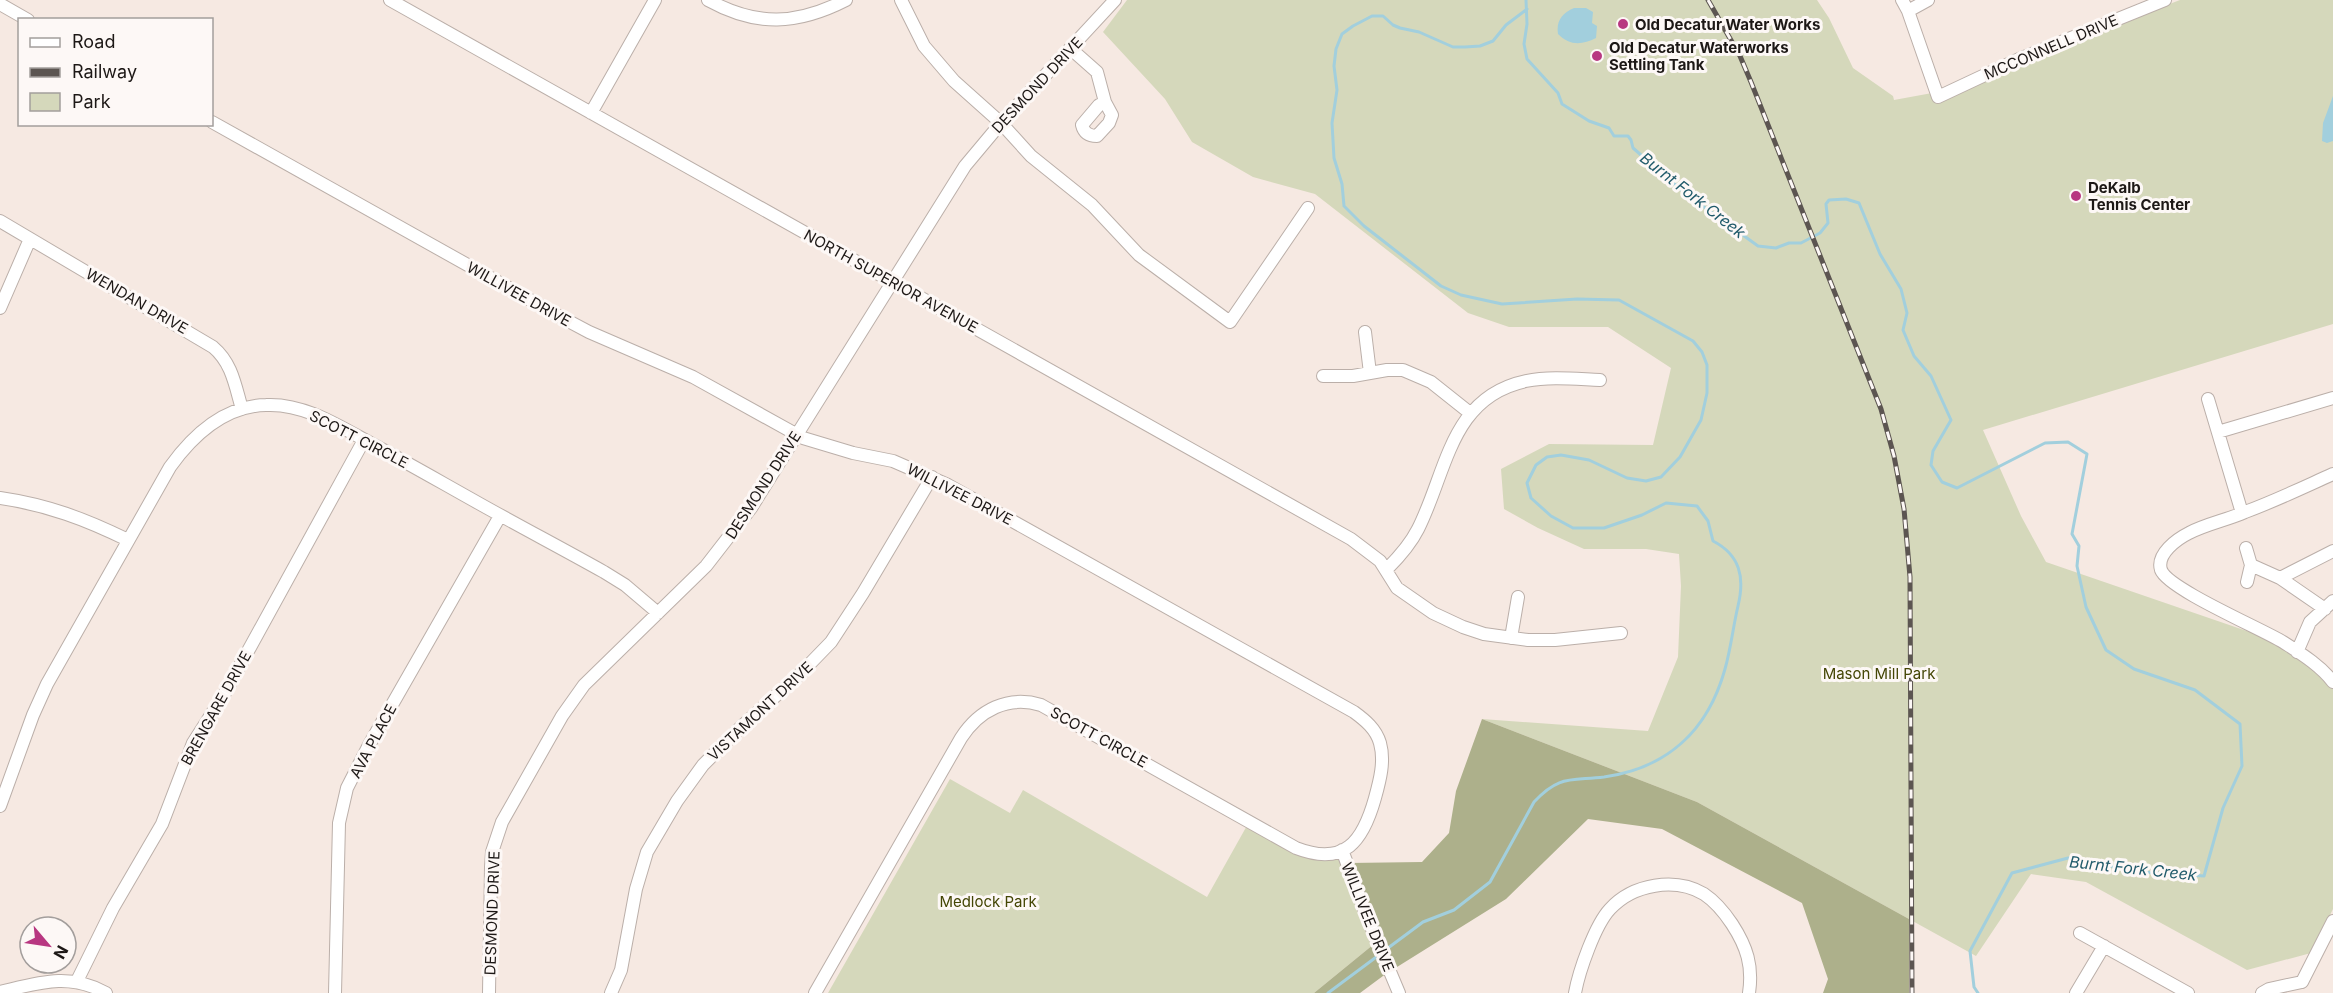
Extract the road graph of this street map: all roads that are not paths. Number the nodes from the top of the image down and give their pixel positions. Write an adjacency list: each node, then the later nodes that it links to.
1 (390, 0): 14 (street, NORTH SUPERIOR AVENUE)
2 (655, 0): 14 (street)
3 (708, 0): 4 (street)
4 (846, 0)
5 (901, 0): 16 (street)
6 (1115, 0): 12 (street, DESMOND DRIVE)
7 (1928, 0): 10 (street)
8 (2165, 0): 10 (street, MCCONNELL DRIVE)
9 (0, 4): 11 (street)
10 (1905, 5)
11 (24, 18)
12 (1071, 49): 13 (street); 16 (street, DESMOND DRIVE)
13 (1105, 102)
14 (591, 113): 20 (street, NORTH SUPERIOR AVENUE)
15 (213, 123): 31 (street, WILLIVEE DRIVE)
16 (1001, 123): 17 (street); 20 (street, DESMOND DRIVE)
17 (1308, 208)
18 (0, 221): 19 (street, WENDAN DRIVE)
19 (30, 239): 21 (street); 28 (street, WENDAN DRIVE)
20 (891, 281): 31 (street, DESMOND DRIVE); 42 (street, NORTH SUPERIOR AVENUE)
21 (0, 308)
22 (1365, 332): 23 (street)
23 (1370, 373): 24 (street); 29 (street)
24 (1323, 376)
25 (1600, 380): 29 (street)
26 (2333, 398): 30 (street)
27 (2208, 399): 30 (street)
28 (242, 409): 32 (street, SCOTT CIRCLE); 38 (street, SCOTT CIRCLE)
29 (1470, 413): 42 (street)
30 (2218, 432): 36 (street)
31 (796, 434): 34 (street, WILLIVEE DRIVE); 47 (street, DESMOND DRIVE)
32 (364, 440): 37 (street, SCOTT CIRCLE); 57 (street, BRENGARE DRIVE)
33 (2333, 474): 36 (street)
34 (932, 477): 53 (street, WILLIVEE DRIVE); 63 (street, VISTAMONT DRIVE)
35 (0, 498): 38 (street)
36 (2242, 513): 50 (street)
37 (500, 516): 47 (street, SCOTT CIRCLE); 61 (street, AVA PLACE)
38 (129, 540): 52 (street, SCOTT CIRCLE)
39 (2246, 548): 41 (street)
40 (2333, 550): 43 (street)
41 (2251, 565): 43 (street); 44 (street)
42 (1387, 569): 49 (street, NORTH SUPERIOR AVENUE)
43 (2280, 578): 46 (street)
44 (2247, 582)
45 (1518, 597): 49 (street)
46 (2329, 605): 50 (street)
47 (658, 613): 62 (street, DESMOND DRIVE)
48 (1621, 633): 49 (street, NORTH SUPERIOR AVENUE)
49 (1511, 638)
50 (2296, 652): 51 (street)
51 (2333, 682)
52 (0, 806)
53 (1342, 850): 64 (street, SCOTT CIRCLE); 65 (street, WILLIVEE DRIVE)
54 (2333, 921): 58 (street)
55 (2080, 933): 56 (street)
56 (2104, 946): 68 (street); 69 (street)
57 (77, 981): 59 (street); 60 (street)
58 (2303, 987): 70 (street)
59 (0, 992)
60 (106, 993)
61 (335, 993)
62 (489, 993)
63 (611, 993)
64 (815, 993)
65 (1399, 993)
66 (1575, 993): 67 (street)
67 (1749, 993)
68 (2076, 993)
69 (2188, 993)
70 (2262, 993)

